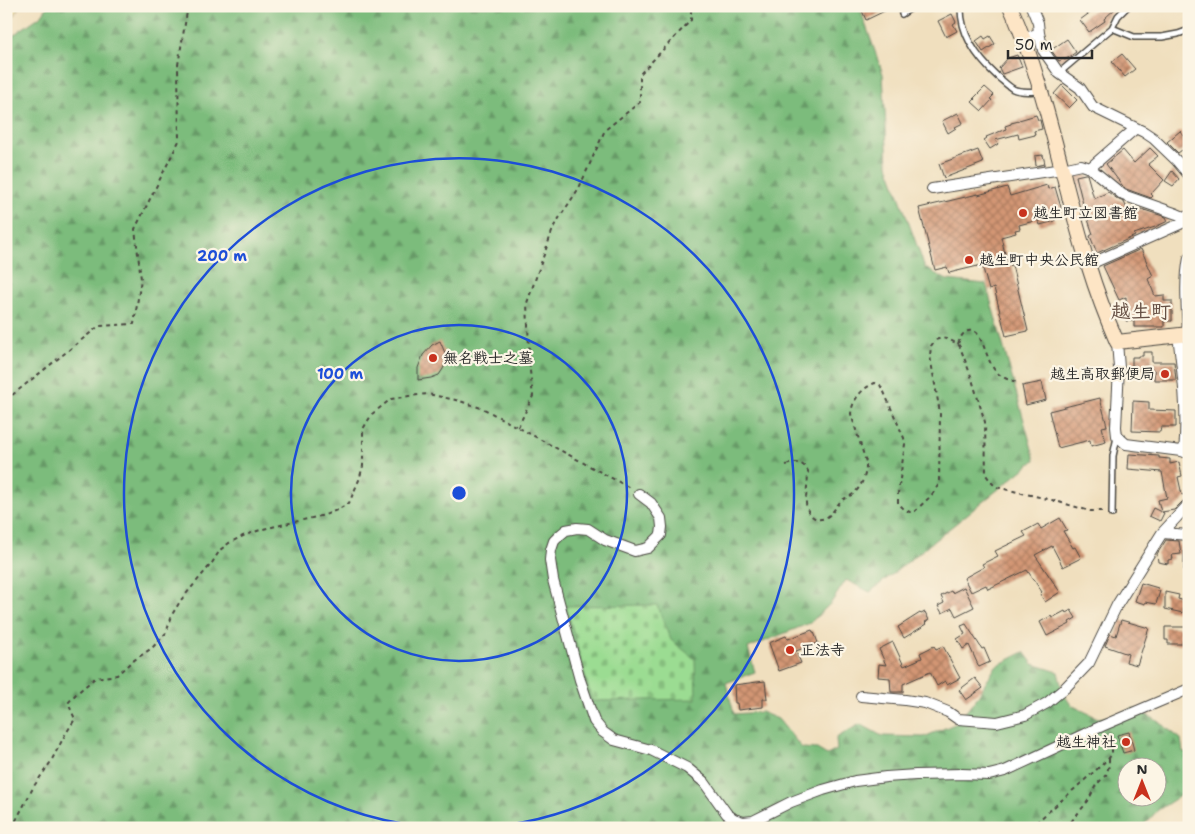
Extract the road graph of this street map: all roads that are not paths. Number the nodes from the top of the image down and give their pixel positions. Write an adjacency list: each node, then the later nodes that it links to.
1 (914, 6): 6 (lane)
2 (961, 6): 12 (lane)
3 (1010, 6): 10 (street)
4 (1030, 6): 9 (street)
5 (1128, 6): 7 (lane)
6 (902, 14)
7 (1112, 28): 8 (lane); 11 (lane)
8 (1189, 30)
9 (1039, 33): 10 (street); 11 (street)
10 (1024, 39): 12 (street)
11 (1059, 72): 13 (street)
12 (1041, 91): 15 (street)
13 (1136, 128): 14 (street); 16 (street)
14 (1090, 168): 15 (street); 18 (street)
15 (1062, 169): 17 (street); 20 (street)
16 (1189, 175)
17 (932, 190)
18 (1189, 219): 20 (street)
19 (1189, 258): 21 (street)
20 (1088, 265): 22 (street)
21 (1185, 335): 22 (street); 24 (street)
22 (1116, 342): 23 (street)
23 (1117, 436): 24 (street); 27 (lane)
24 (1186, 452)
25 (639, 494): 31 (street)
26 (1189, 504): 28 (street)
27 (1112, 512)
28 (1162, 532): 29 (street); 32 (street)
29 (1188, 535): 30 (lane)
30 (1189, 585)
31 (1189, 688)
32 (861, 696)

